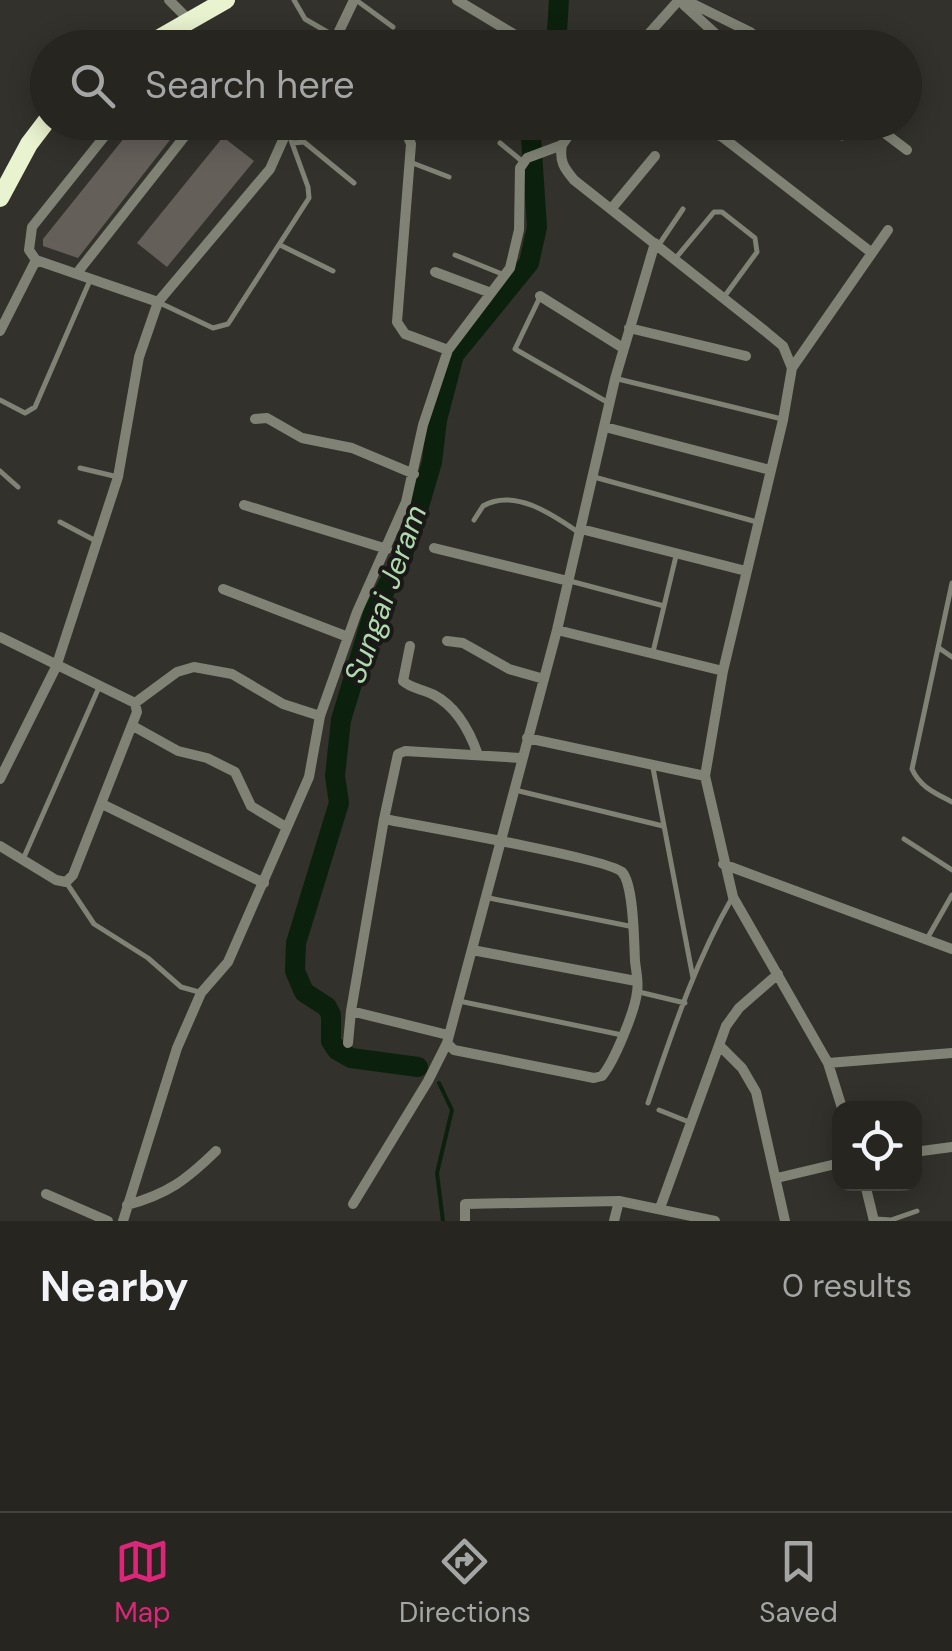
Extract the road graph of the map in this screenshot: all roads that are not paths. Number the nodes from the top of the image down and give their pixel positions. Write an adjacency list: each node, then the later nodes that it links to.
1 (170, 0): 7 (street)
2 (226, 0): 7 (highway)
3 (294, 0): 11 (lane)
4 (355, 0): 8 (lane); 12 (street)
5 (457, 0): 13 (street)
6 (681, 0): 14 (street); 15 (street); 16 (street)
7 (182, 24): 9 (highway); 10 (lane)
8 (394, 26)
9 (172, 30)
10 (183, 30)
11 (318, 30)
12 (341, 30)
13 (507, 30)
14 (653, 30)
15 (712, 30)
16 (746, 30)
17 (32, 140): 35 (highway)
18 (102, 140): 44 (street)
19 (182, 140): 46 (street)
20 (283, 140): 53 (street)
21 (291, 140): 26 (lane)
22 (409, 140): 32 (street)
23 (565, 140): 28 (street)
24 (725, 140): 41 (street)
25 (894, 140): 29 (street)
26 (292, 143): 34 (lane); 40 (lane)
27 (500, 143): 31 (lane)
28 (562, 145): 31 (street); 36 (street)
29 (907, 150)
30 (655, 156): 36 (street)
31 (530, 158): 48 (street)
32 (410, 162): 33 (lane); 57 (street)
33 (449, 177)
34 (354, 182)
35 (0, 198)
36 (612, 208): 39 (street)
37 (683, 209): 39 (lane)
38 (888, 230): 41 (street)
39 (656, 244): 43 (street); 54 (street)
40 (280, 246): 45 (lane); 53 (lane)
41 (872, 253): 59 (street)
42 (455, 256): 48 (lane)
43 (675, 259): 52 (street); 52 (lane)
44 (36, 260): 46 (street); 55 (street)
45 (333, 271)
46 (77, 272): 49 (street)
47 (435, 272): 50 (street)
48 (504, 276): 50 (street)
49 (92, 277): 53 (street); 61 (lane)
50 (490, 292): 57 (street)
51 (540, 296): 56 (street); 62 (lane)
52 (723, 298): 59 (street)
53 (158, 302): 70 (street)
54 (629, 328): 56 (street); 58 (street)
55 (0, 330)
56 (623, 348): 60 (street)
57 (448, 350): 69 (street)
58 (746, 356)
59 (792, 368): 64 (street)
60 (615, 379): 62 (street); 64 (lane)
61 (0, 400)
62 (610, 404): 65 (street)
63 (255, 420): 69 (street)
64 (783, 420): 67 (street)
65 (605, 427): 67 (street); 71 (street)
66 (80, 468): 70 (lane)
67 (770, 470): 76 (street)
68 (0, 471): 72 (lane)
69 (414, 474): 79 (street)
70 (118, 477): 78 (street)
71 (594, 477): 76 (lane); 77 (street)
72 (18, 487)
73 (244, 505): 79 (street)
74 (474, 520): 77 (lane)
75 (60, 522): 78 (lane)
76 (757, 522): 82 (street)
77 (581, 532): 81 (street); 83 (street)
78 (96, 541): 95 (street)
79 (387, 548): 89 (street)
80 (434, 548): 83 (street)
81 (676, 555): 82 (street); 86 (lane)
82 (746, 571): 96 (street)
83 (568, 581): 86 (lane); 87 (street)
84 (952, 584): 92 (lane)
85 (223, 589): 89 (street)
86 (664, 606): 93 (lane)
87 (558, 630): 93 (street); 97 (street)
88 (0, 637): 95 (street)
89 (348, 637): 100 (street)
90 (447, 641): 97 (street)
91 (410, 646): 103 (street)
92 (939, 648): 94 (lane); 109 (lane)
93 (652, 655): 96 (street)
94 (952, 657)
95 (56, 667): 98 (street); 107 (street)
96 (723, 671): 106 (street)
97 (544, 679): 102 (street)
98 (100, 685): 99 (street); 117 (lane)
99 (135, 703): 100 (street); 101 (street)
100 (320, 716): 113 (street)
101 (133, 726): 110 (street); 113 (street)
102 (526, 738): 104 (street); 105 (street)
103 (478, 755): 104 (street); 111 (street)
104 (521, 758): 108 (street)
105 (653, 766): 106 (street); 112 (lane)
106 (705, 776): 118 (street)
107 (0, 779)
108 (513, 789): 112 (lane); 115 (street)
109 (952, 802)
110 (102, 804): 120 (street); 121 (street)
111 (384, 818): 115 (street); 135 (street)
112 (663, 826): 130 (lane)
113 (286, 827): 121 (street)
114 (904, 839): 119 (lane)
115 (500, 842): 124 (street); 125 (street)
116 (0, 846): 117 (street)
117 (23, 860): 120 (street)
118 (723, 864): 123 (street); 126 (street)
119 (952, 870)
120 (66, 882): 132 (lane)
121 (264, 884): 132 (street)
122 (952, 895): 126 (lane)
123 (733, 897): 129 (street); 130 (lane)
124 (486, 898): 125 (lane); 128 (street)
125 (634, 928): 131 (street)
126 (926, 940): 127 (street)
127 (952, 949)
128 (472, 950): 131 (street); 133 (street)
129 (778, 974): 139 (street); 141 (street)
130 (694, 981): 134 (lane)
131 (637, 986): 134 (lane); 136 (street)
132 (202, 993): 155 (street)
133 (458, 1001): 136 (lane); 137 (street)
134 (685, 1003): 143 (lane)
135 (351, 1011): 137 (street); 138 (street)
136 (622, 1035): 137 (street)
137 (448, 1039): 154 (street)
138 (348, 1043)
139 (720, 1046): 145 (street); 150 (street)
140 (952, 1052): 141 (street)
141 (828, 1063): 142 (street)
142 (840, 1101)
143 (648, 1103)
144 (659, 1110): 145 (lane)
145 (692, 1123): 156 (street)
146 (952, 1148): 148 (street)
147 (216, 1151): 155 (street)
148 (922, 1151)
149 (832, 1165): 150 (street)
150 (777, 1178): 164 (street)
151 (867, 1191): 158 (street)
152 (46, 1194): 159 (street)
153 (619, 1201): 156 (street); 161 (street); 162 (street)
154 (353, 1204)
155 (127, 1205): 160 (street)
156 (660, 1208): 163 (street)
157 (917, 1211): 158 (lane)
158 (874, 1220)
159 (108, 1221)
160 (122, 1221)
161 (465, 1221)
162 (614, 1221)
163 (715, 1221)
164 (785, 1221)

